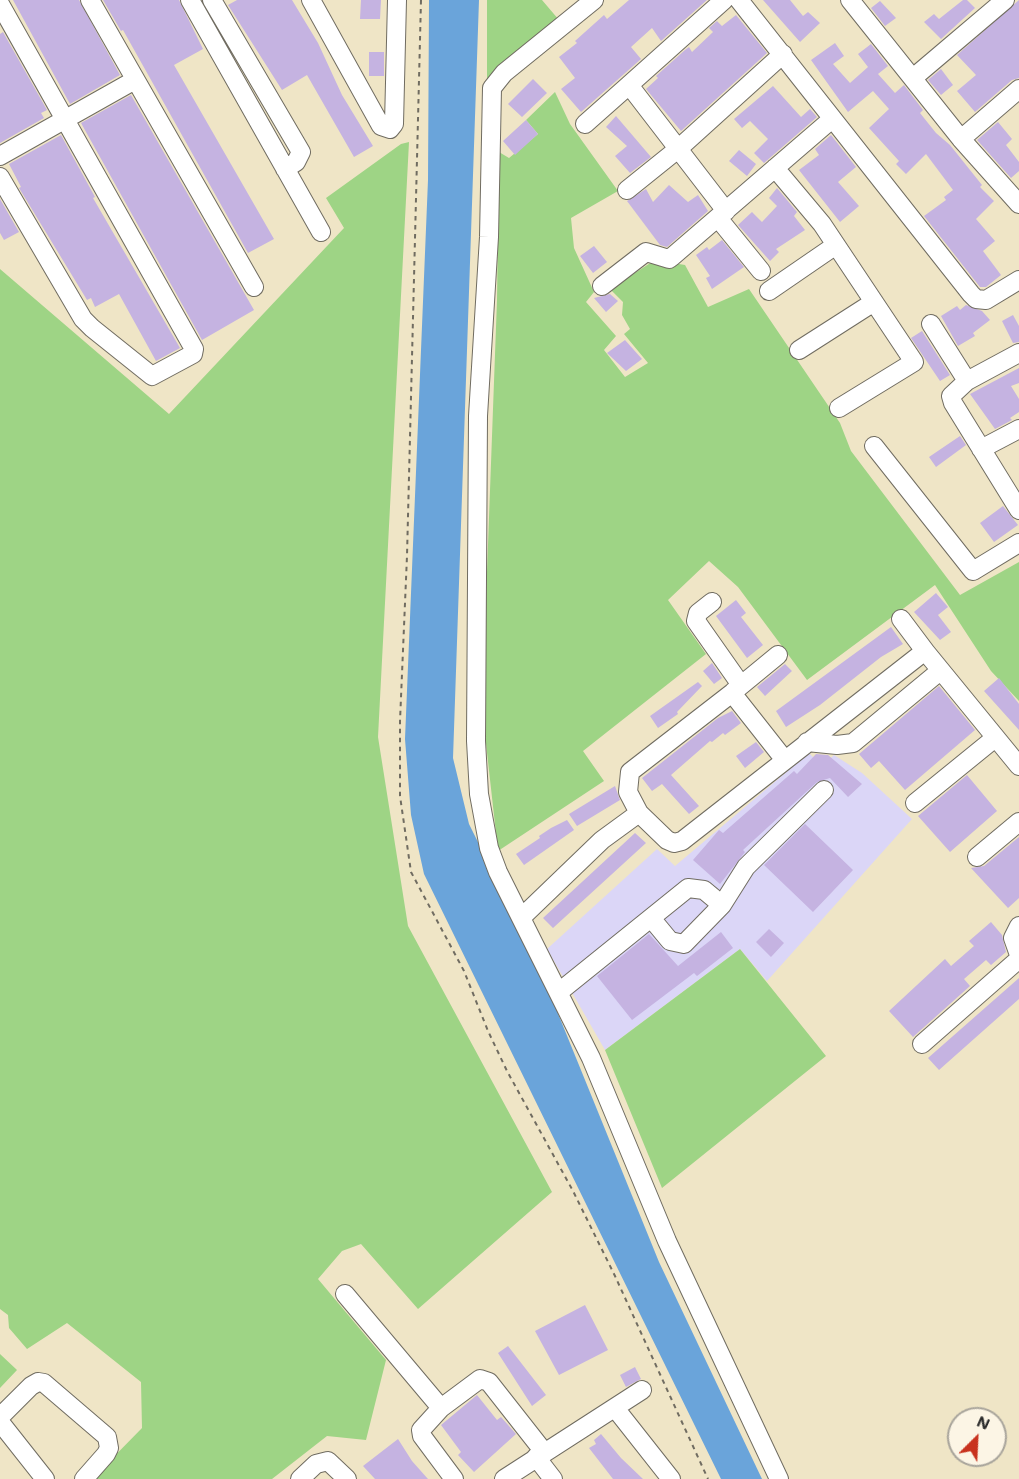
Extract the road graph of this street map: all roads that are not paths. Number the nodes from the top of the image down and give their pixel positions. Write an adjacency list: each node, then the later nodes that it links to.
1 (90, 0): 14 (street)
2 (311, 0): 3 (street)
3 (397, 0)
4 (594, 0): 63 (street)
5 (724, 0): 15 (street)
6 (739, 0): 12 (street)
7 (1005, 0): 13 (street)
8 (214, 1): 11 (street); 24 (street)
9 (854, 2): 13 (street)
10 (0, 4): 17 (street)
11 (194, 6): 24 (street)
12 (783, 54): 18 (street); 21 (street)
13 (913, 78): 20 (street)
14 (135, 80): 17 (street); 34 (street)
15 (629, 85): 19 (street); 21 (street)
16 (1019, 89): 20 (street)
17 (66, 119): 22 (street); 25 (street)
18 (832, 119): 23 (street); 32 (street)
19 (585, 124)
20 (961, 139): 27 (street)
21 (678, 149): 26 (street); 28 (street)
22 (0, 156)
23 (775, 168): 28 (street); 30 (street)
24 (285, 169): 29 (street)
25 (0, 177)
26 (627, 190)
27 (1015, 193)
28 (722, 214): 31 (street); 33 (street)
29 (321, 232)
30 (836, 245): 35 (street); 36 (street)
31 (761, 271)
32 (1019, 280)
33 (602, 286)
34 (254, 287)
35 (769, 291)
36 (874, 302): 38 (street); 41 (street)
37 (932, 324): 40 (street)
38 (799, 350)
39 (1019, 353): 40 (street)
40 (967, 381): 44 (street)
41 (839, 408)
42 (1019, 429): 44 (street)
43 (874, 446): 46 (street)
44 (981, 449): 45 (street)
45 (1019, 510)
46 (1019, 543)
47 (712, 602): 52 (street)
48 (901, 620): 49 (street)
49 (925, 651): 51 (street); 54 (street)
50 (778, 655): 52 (street)
51 (940, 671): 53 (street); 54 (street)
52 (736, 689): 55 (street); 59 (street)
53 (995, 738): 56 (street); 58 (street)
54 (807, 742): 55 (street)
55 (784, 759): 59 (street)
56 (1019, 766)
57 (824, 790): 62 (street)
58 (915, 803)
59 (639, 813): 63 (street)
60 (1019, 822): 61 (street)
61 (977, 857)
62 (722, 905): 64 (street); 64 (street)
63 (522, 917): 67 (street)
64 (651, 918): 67 (street)
65 (1019, 926): 66 (street)
66 (1019, 957): 68 (street)
67 (559, 992): 83 (street)
68 (922, 1044)
69 (345, 1294): 71 (street)
70 (642, 1390): 72 (street)
71 (441, 1408): 74 (street); 79 (street)
72 (615, 1408): 74 (street); 82 (street)
73 (0, 1419): 75 (street); 76 (street)
74 (540, 1455): 80 (street); 81 (street)
75 (45, 1479)
76 (84, 1479)
77 (300, 1479): 78 (street)
78 (347, 1479)
79 (454, 1479)
80 (504, 1479)
81 (553, 1479)
82 (671, 1479)
83 (779, 1479)

